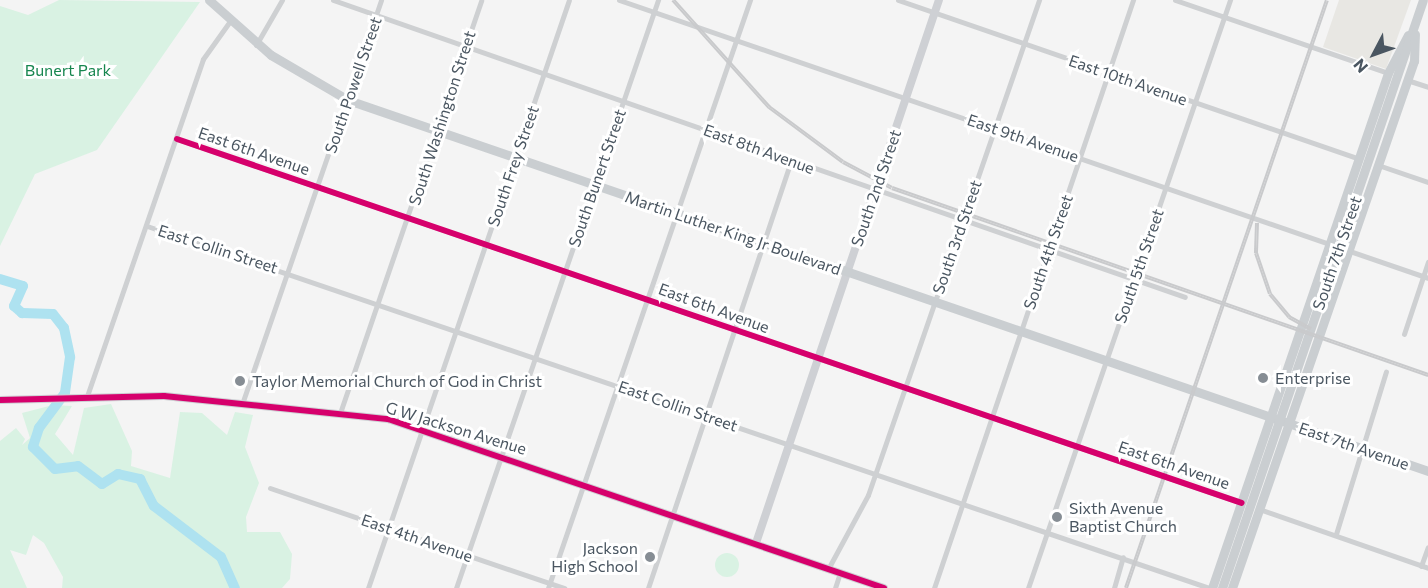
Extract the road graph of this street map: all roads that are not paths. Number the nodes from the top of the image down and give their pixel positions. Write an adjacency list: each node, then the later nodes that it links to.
1 (210, 0): 21 (main road, Martin Luther King Jr Boulevard)
2 (282, 0): 25 (street)
3 (333, 0): 19 (street, East 8th Avenue)
4 (381, 0): 19 (street, South Powell Street)
5 (481, 0): 26 (street, South Washington Street)
6 (569, 0): 27 (street, South Frey Street)
7 (619, 0): 17 (street, East 9th Avenue)
8 (658, 0): 17 (street, South Bunert Street)
9 (750, 0): 23 (street)
10 (898, 0): 18 (street, East 10th Avenue)
11 (939, 0): 18 (street, South 2nd Street)
12 (1039, 0): 24 (street, South 3rd Street)
13 (1133, 0): 28 (street, South 4th Street)
14 (1175, 0): 20 (street)
15 (1230, 0): 20 (street, South 5th Street)
16 (1423, 0): 22 (main road, South 7th Street)
17 (653, 13): 23 (street, East 9th Avenue); 32 (street, South Bunert Street)
18 (935, 13): 24 (street, East 10th Avenue); 33 (street, South 2nd Street)
19 (376, 15): 26 (street, East 8th Avenue); 34 (street, South Powell Street)
20 (1225, 17): 29 (street); 35 (street, South 5th Street)
21 (230, 21): 25 (main road, Martin Luther King Jr Boulevard); 39 (street)
22 (1416, 23): 29 (main road); 30 (main road); 96 (main road, South 7th Street)
23 (736, 41): 33 (street, East 9th Avenue); 37 (street)
24 (1024, 43): 28 (street, East 10th Avenue); 36 (street, South 3rd Street)
25 (256, 45): 34 (main road, Martin Luther King Jr Boulevard)
26 (466, 46): 27 (street, East 8th Avenue); 38 (street, South Washington Street)
27 (544, 71): 32 (street, East 8th Avenue); 41 (street, South Frey Street)
28 (1108, 73): 35 (street, East 10th Avenue); 40 (street, South 4th Street)
29 (1388, 73): 42 (main road)
30 (1407, 80): 31 (street); 44 (main road)
31 (1428, 87)
32 (624, 98): 37 (street, East 8th Avenue); 46 (street, South Bunert Street)
33 (907, 99): 36 (street, East 9th Avenue); 49 (street, South 2nd Street)
34 (348, 100): 38 (main road, Martin Luther King Jr Boulevard); 48 (street, South Powell Street)
35 (1193, 103): 42 (street, East 10th Avenue); 47 (street, South 5th Street)
36 (994, 128): 40 (street, East 9th Avenue); 52 (street, South 3rd Street)
37 (705, 129): 43 (street, East 8th Avenue); 50 (street)
38 (439, 132): 41 (main road, Martin Luther King Jr Boulevard); 51 (street, South Washington Street)
39 (177, 139): 48 (street, East 6th Avenue); 53 (street)
40 (1079, 158): 47 (street, East 9th Avenue); 57 (street, South 4th Street)
41 (516, 159): 46 (main road, Martin Luther King Jr Boulevard); 56 (street, South Frey Street)
42 (1359, 159): 55 (main road)
43 (791, 161): 49 (street, East 8th Avenue); 54 (street)
44 (1378, 165): 45 (street); 58 (main road)
45 (1428, 182)
46 (594, 186): 50 (main road, Martin Luther King Jr Boulevard); 61 (street, South Bunert Street)
47 (1165, 187): 55 (street, East 9th Avenue); 64 (street, South 5th Street)
48 (318, 188): 51 (street, East 6th Avenue); 60 (street, South Powell Street)
49 (875, 191): 52 (street, East 8th Avenue); 62 (street, South 2nd Street)
50 (677, 213): 54 (main road, Martin Luther King Jr Boulevard); 66 (street)
51 (409, 219): 56 (street, East 6th Avenue); 68 (street, South Washington Street)
52 (963, 219): 57 (street, East 8th Avenue); 67 (street, South 3rd Street)
53 (147, 226): 60 (street, East Collin Street); 79 (street)
54 (763, 242): 62 (main road, Martin Luther King Jr Boulevard); 69 (street)
55 (1330, 244): 58 (street, East 9th Avenue); 85 (main road)
56 (486, 245): 61 (street, East 6th Avenue); 70 (street, South Frey Street)
57 (1049, 249): 64 (street, East 8th Avenue); 71 (street, South 4th Street)
58 (1348, 251): 63 (street, East 9th Avenue); 85 (main road)
59 (1428, 262): 63 (street)
60 (286, 272): 68 (street, East Collin Street); 81 (street, South Powell Street)
61 (566, 272): 66 (street, East 6th Avenue); 73 (street, South Bunert Street)
62 (848, 272): 67 (main road, Martin Luther King Jr Boulevard); 74 (street, South 2nd Street)
63 (1426, 277): 72 (street)
64 (1134, 279): 65 (street, East 8th Avenue); 75 (street, South 5th Street)
65 (1185, 297)
66 (647, 299): 69 (street, East 6th Avenue); 77 (street)
67 (935, 302): 71 (main road, Martin Luther King Jr Boulevard); 78 (street, South 3rd Street)
68 (379, 304): 70 (street, East Collin Street); 82 (street, South Washington Street)
69 (733, 330): 74 (street, East 6th Avenue); 83 (street)
70 (457, 331): 73 (street, East Collin Street); 86 (street, South Frey Street)
71 (1020, 331): 75 (main road, Martin Luther King Jr Boulevard); 84 (street, South 4th Street)
72 (1404, 334)
73 (535, 356): 77 (street, East Collin Street); 90 (street, South Bunert Street)
74 (819, 359): 78 (street, East 6th Avenue); 87 (street, South 2nd Street)
75 (1107, 361): 85 (main road, Martin Luther King Jr Boulevard); 88 (street, South 5th Street)
76 (1386, 371): 89 (street)
77 (618, 385): 83 (street, East Collin Street); 93 (street)
78 (904, 388): 84 (street, East 6th Avenue); 92 (street, South 3rd Street)
79 (86, 396): 80 (street, G W Jackson Avenue); 81 (street, G W Jackson Avenue)
80 (0, 400)
81 (242, 404): 82 (street, G W Jackson Avenue)
82 (340, 413): 86 (street, G W Jackson Avenue)
83 (704, 416): 87 (street, East Collin Street); 97 (street)
84 (991, 417): 88 (street, East 6th Avenue); 95 (street, South 4th Street)
85 (1280, 420): 89 (main road, East 7th Avenue); 96 (main road); 96 (main road)
86 (423, 429): 90 (street, G W Jackson Avenue); 98 (street, South Frey Street)
87 (790, 445): 92 (street, East Collin Street); 101 (street, South 2nd Street)
88 (1076, 446): 96 (street, East 6th Avenue); 99 (street, South 5th Street)
89 (1362, 448): 91 (main road, East 7th Avenue); 100 (street)
90 (500, 455): 93 (street, G W Jackson Avenue); 103 (street, South Bunert Street)
91 (1428, 471)
92 (875, 474): 95 (street, East Collin Street); 106 (street, South 3rd Street)
93 (583, 484): 97 (street, G W Jackson Avenue); 108 (street)
94 (270, 488): 98 (street, East 4th Avenue)
95 (961, 503): 99 (street, East Collin Street); 115 (street, South 4th Street)
96 (1250, 506): 100 (street, East 6th Avenue); 118 (main road); 119 (main road); 120 (main road)
97 (669, 514): 101 (street, G W Jackson Avenue); 112 (street)
98 (389, 529): 103 (street, East 4th Avenue); 109 (street, South Frey Street)
99 (1047, 533): 104 (street, East Collin Street); 116 (street, South 5th Street)
100 (1336, 534): 105 (street, East 6th Avenue)
101 (756, 543): 106 (street, G W Jackson Avenue)
102 (1428, 547): 105 (street)
103 (467, 555): 108 (street, East 4th Avenue); 110 (street, South Bunert Street)
104 (1123, 557): 117 (street); 118 (street, East Collin Street)
105 (1425, 567)
106 (828, 569): 107 (street, G W Jackson Avenue)
107 (840, 573): 113 (street); 114 (street, G W Jackson Avenue)
108 (549, 586): 111 (street, East 4th Avenue)
109 (368, 588)
110 (456, 588)
111 (564, 588)
112 (648, 588)
113 (835, 588)
114 (884, 588)
115 (934, 588)
116 (1028, 588)
117 (1114, 588)
118 (1210, 588)
119 (1222, 588)
120 (1232, 588)

